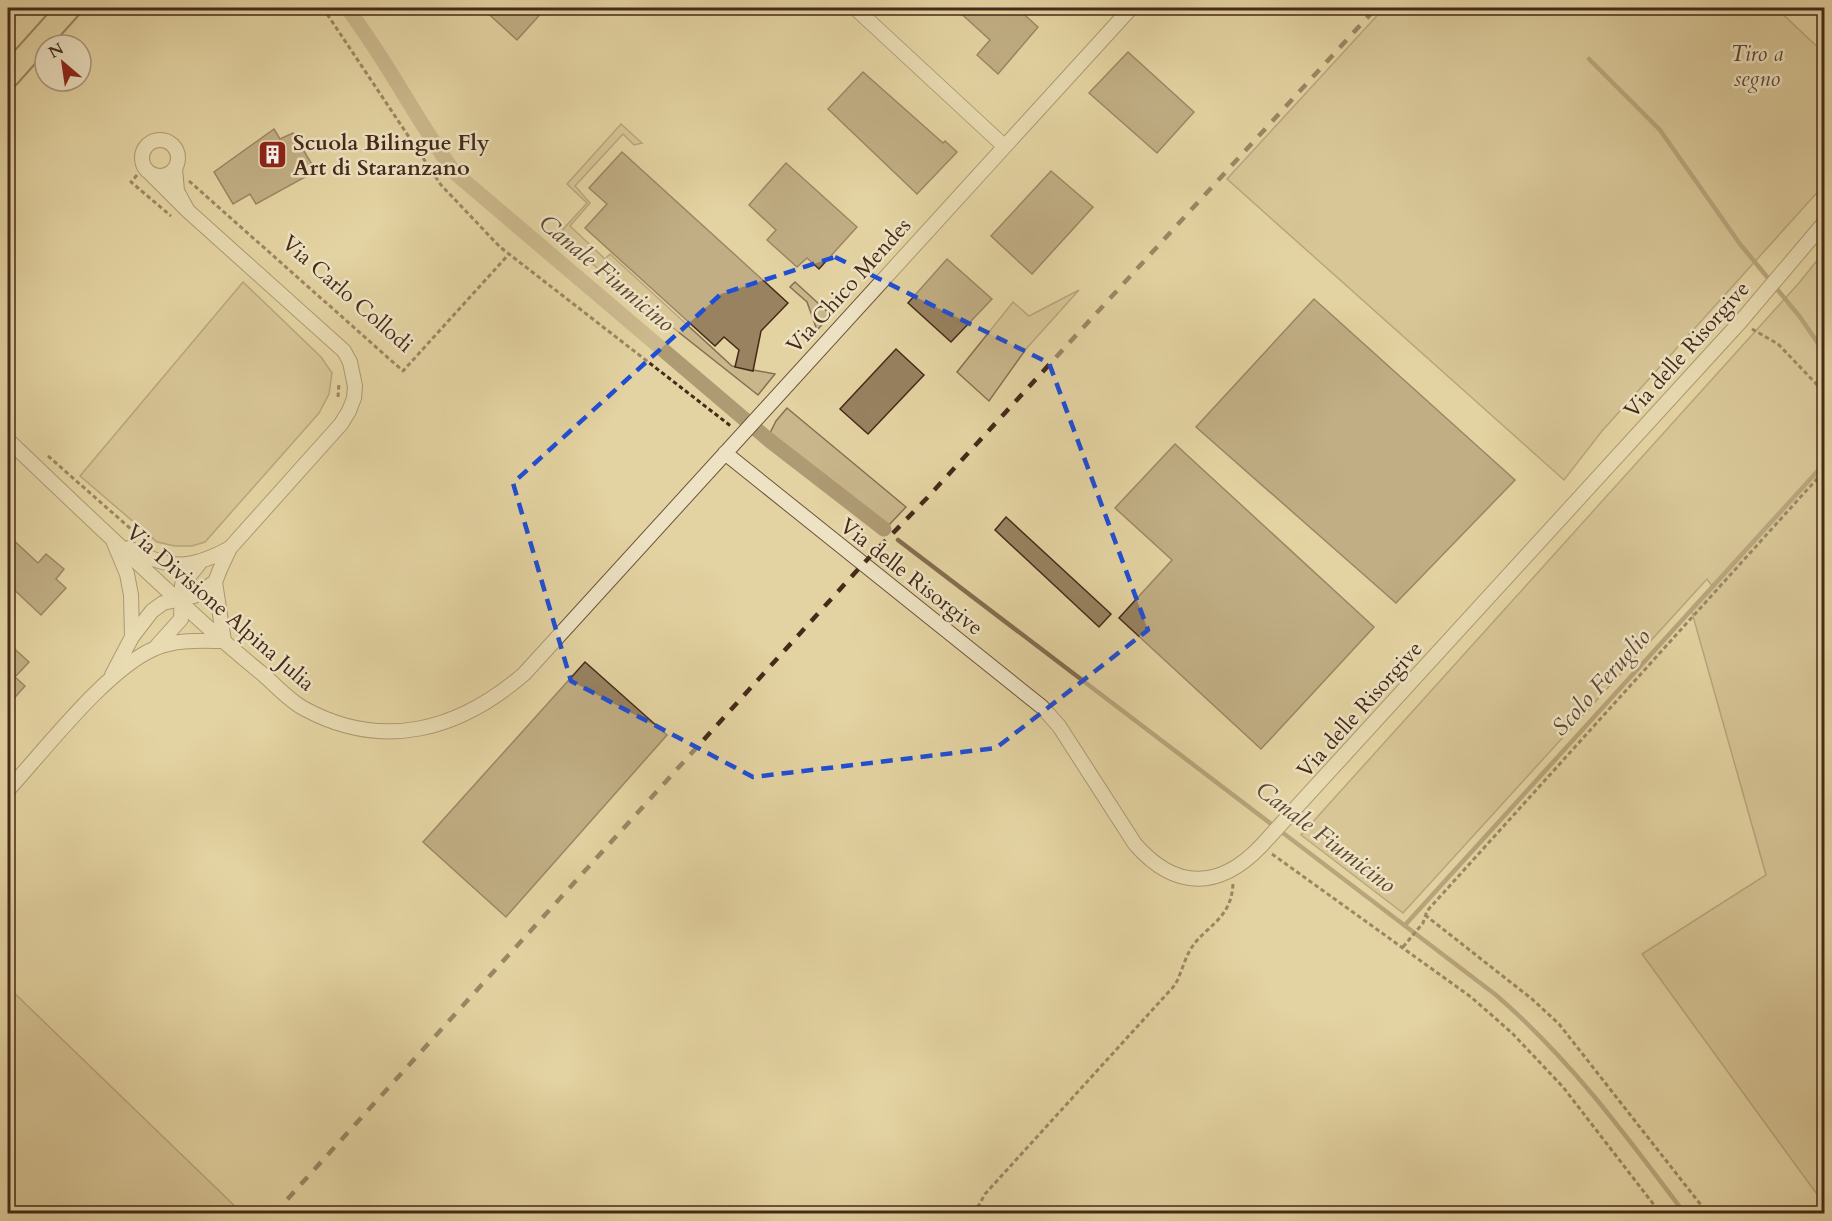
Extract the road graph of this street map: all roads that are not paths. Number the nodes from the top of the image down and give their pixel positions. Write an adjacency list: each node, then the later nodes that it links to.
1 (69, 8): 4 (main road)
2 (855, 8): 5 (street)
3 (1131, 8): 5 (street, Via Chico Mendes)
4 (8, 76)
5 (1004, 146): 11 (street, Via Chico Mendes)
6 (175, 168): 7 (street); 7 (street, Via Carlo Collodi); 8 (street, Via Carlo Collodi)
7 (147, 169): 8 (street, Via Carlo Collodi)
8 (188, 211): 13 (street, Via Carlo Collodi)
9 (1824, 223): 11 (street, Via delle Risorgive)
10 (12, 434): 12 (street, Via Divisione Alpina Julia)
11 (725, 453): 18 (street, Via Divisione Alpina Julia)
12 (112, 538): 14 (street, Via Carlo Collodi); 16 (street, Via Divisione Alpina Julia); 17 (street)
13 (230, 548): 14 (street, Via Carlo Collodi); 15 (street, Via Carlo Collodi)
14 (199, 564): 16 (street, Via Carlo Collodi)
15 (215, 582): 16 (street); 18 (street)
16 (180, 602): 17 (street); 18 (street, Via Divisione Alpina Julia); 19 (street, Via Carlo Collodi)
17 (132, 637): 20 (street)
18 (224, 641): 19 (street)
19 (155, 648): 20 (street)
20 (111, 677): 21 (street)
21 (8, 790)

